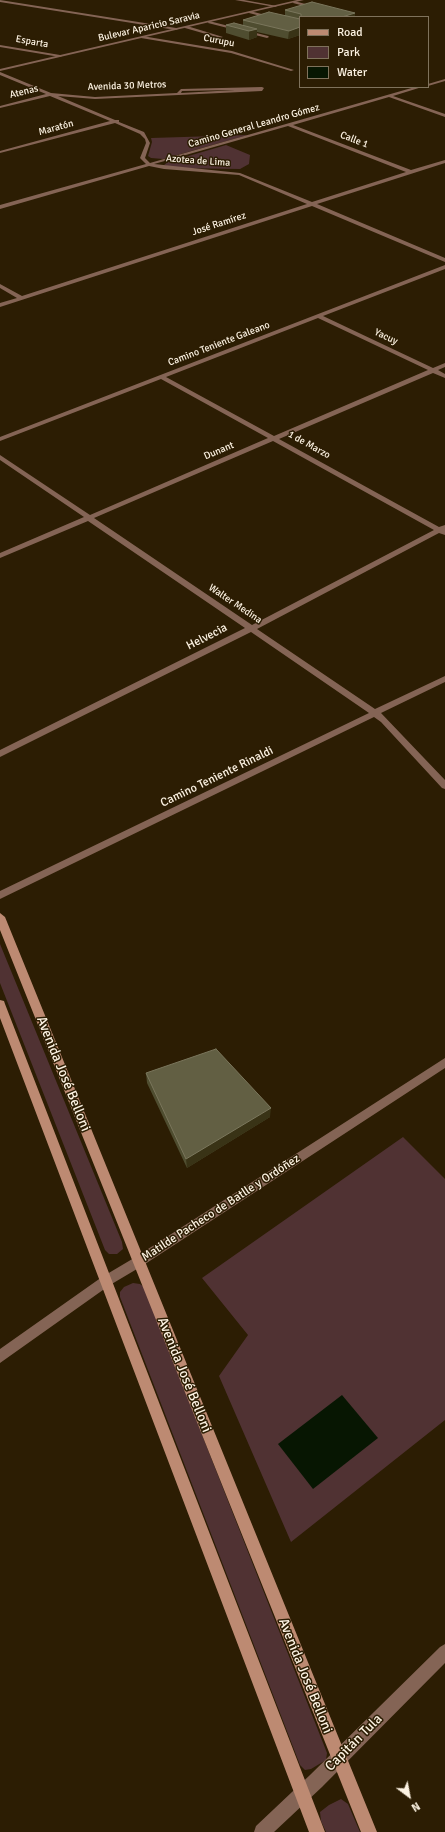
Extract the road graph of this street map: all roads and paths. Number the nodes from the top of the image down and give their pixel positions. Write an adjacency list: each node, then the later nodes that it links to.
1 (237, 0): 5 (street)
2 (302, 0): 4 (street, Bulevar Aparicio Saravia)
3 (0, 1): 11 (street)
4 (294, 2): 5 (street, Bulevar Aparicio Saravia); 6 (street)
5 (275, 6): 7 (street, Bulevar Aparicio Saravia)
6 (324, 10)
7 (250, 12): 8 (street, Bulevar Aparicio Saravia); 9 (street)
8 (209, 22): 10 (street, Bulevar Aparicio Saravia); 14 (street)
9 (299, 25)
10 (186, 27): 11 (street, Bulevar Aparicio Saravia); 13 (street)
11 (176, 29): 12 (street, Bulevar Aparicio Saravia)
12 (142, 37): 16 (street, Bulevar Aparicio Saravia); 17 (street, Curupu)
13 (221, 37)
14 (267, 37)
15 (0, 46): 16 (street, Esparta)
16 (60, 56): 18 (street, Bulevar Aparicio Saravia)
17 (292, 70)
18 (0, 72): 23 (street, Azotea de Lima)
19 (445, 81): 20 (street)
20 (429, 85)
21 (417, 88): 24 (street, Camino General Leandro Gómez)
22 (179, 93): 22 (street, Avenida 30 Metros); 23 (street, Avenida 30 Metros)
23 (52, 94): 25 (street, Atenas); 27 (street, Azotea de Lima)
24 (389, 96): 26 (street); 28 (street, Camino General Leandro Gómez)
25 (0, 107)
26 (445, 116)
27 (117, 121): 29 (street, Maratón); 31 (street, Azotea de Lima)
28 (290, 125): 31 (street, Camino General Leandro Gómez); 32 (street, Calle 1)
29 (0, 152)
30 (445, 161): 32 (street, José Ramírez)
31 (150, 165): 33 (street, Azotea de Lima); 34 (street, Camino General Leandro Gómez)
32 (411, 172): 33 (street, José Ramírez)
33 (313, 204): 35 (street, Azotea de Lima); 38 (street, José Ramírez)
34 (0, 207)
35 (445, 260)
36 (445, 267): 40 (street, Camino Teniente Galeano)
37 (0, 286): 38 (street)
38 (22, 298): 39 (street, José Ramírez)
39 (0, 305)
40 (318, 316): 42 (street, Yacuy); 44 (street, Camino Teniente Galeano)
41 (445, 365): 42 (street, Dunant)
42 (433, 370): 43 (street, Yacuy); 45 (street, Dunant)
43 (445, 376)
44 (162, 377): 45 (street, 1 de Marzo); 46 (street, Camino Teniente Galeano)
45 (275, 438): 48 (street, Dunant); 49 (street, 1 de Marzo)
46 (0, 439)
47 (0, 457): 48 (street, Walter Medina)
48 (90, 517): 50 (street, Dunant); 51 (street, Walter Medina)
49 (443, 530): 51 (street, Helvecia)
50 (0, 556)
51 (252, 628): 53 (street, Walter Medina); 54 (street, Helvecia)
52 (445, 679): 53 (street, Camino Teniente Rinaldi)
53 (375, 713): 55 (street, Walter Medina); 56 (street, Camino Teniente Rinaldi)
54 (0, 754)
55 (445, 786)
56 (0, 895)
57 (0, 917): 60 (main road, Avenida José Belloni)
58 (0, 1004): 61 (main road)
59 (445, 1062): 60 (street, Matilde Pacheco de Batlle y Ordóñez)
60 (138, 1262): 61 (street, Matilde Pacheco de Batlle y Ordóñez); 64 (main road, Avenida José Belloni)
61 (106, 1281): 62 (street, Matilde Pacheco de Batlle y Ordóñez); 65 (main road)
62 (0, 1357)
63 (445, 1652): 64 (street, Capitán Tula)
64 (338, 1759): 65 (street, Capitán Tula); 68 (main road, Avenida José Belloni)
65 (302, 1795): 66 (street, Capitán Tula); 67 (main road)
66 (262, 1832)
67 (317, 1832)
68 (369, 1832)

